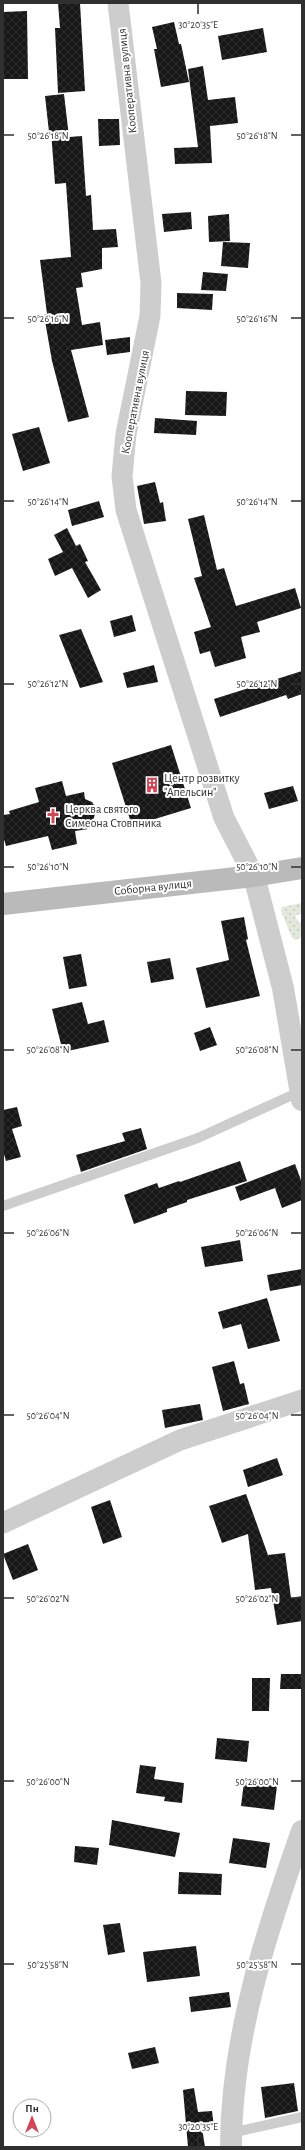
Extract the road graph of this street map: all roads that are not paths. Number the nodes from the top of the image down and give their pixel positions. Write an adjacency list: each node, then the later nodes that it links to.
1 (118, 3): 3 (street, Кооперативна вулиця)
2 (302, 868): 3 (main road, Соборна вулиця)
3 (254, 876): 4 (main road, Соборна вулиця); 5 (street)
4 (3, 904)
5 (301, 1096): 6 (lane)
6 (3, 1206)
7 (302, 1400): 8 (street)
8 (3, 1523)
9 (302, 1831): 11 (street)
10 (302, 2116): 11 (lane)
11 (231, 2140)

